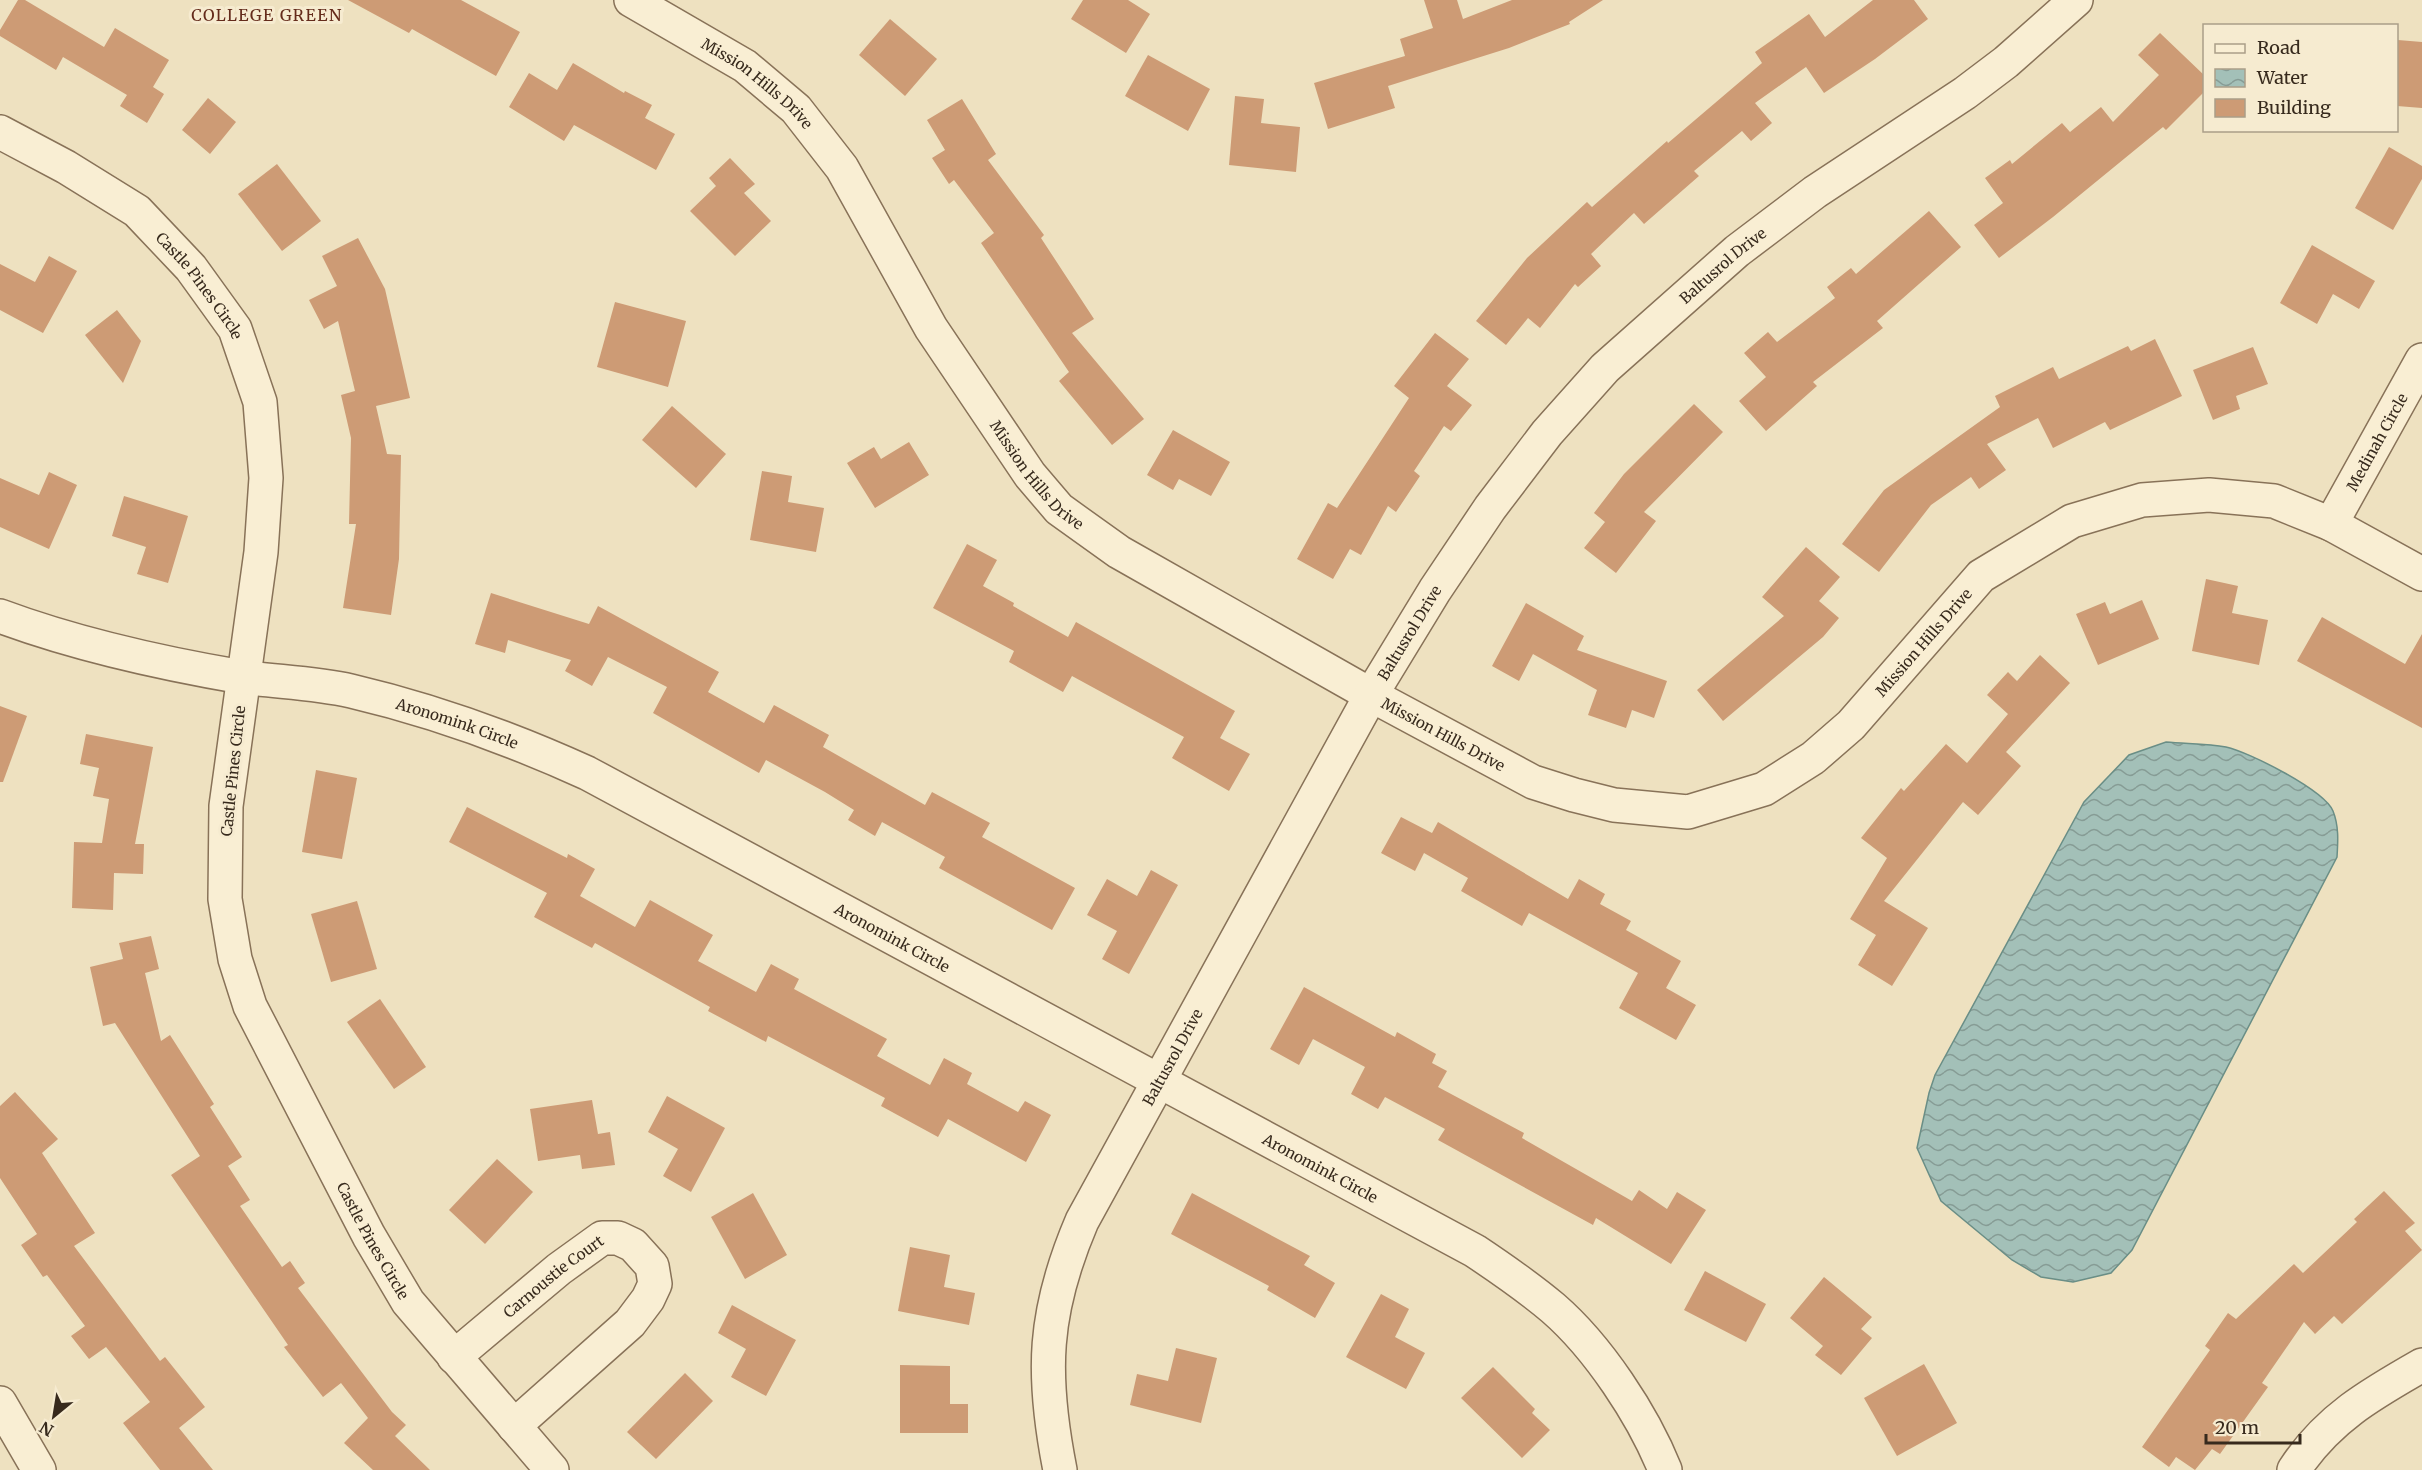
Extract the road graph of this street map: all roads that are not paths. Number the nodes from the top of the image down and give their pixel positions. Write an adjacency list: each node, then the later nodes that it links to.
1 (631, 0): 9 (street, Mission Hills Drive)
2 (2076, 0): 9 (street, Baltusrol Drive)
3 (0, 132): 8 (street, Castle Pines Circle)
4 (2422, 360): 5 (street, Medinah Circle)
5 (2331, 524): 6 (street, Mission Hills Drive); 9 (street, Mission Hills Drive)
6 (2422, 574)
7 (0, 616): 8 (street, Aronomink Circle)
8 (243, 677): 10 (street, Aronomink Circle); 11 (street, Castle Pines Circle)
9 (1371, 695): 10 (street, Baltusrol Drive)
10 (1159, 1082): 17 (street, Baltusrol Drive); 18 (street, Aronomink Circle)
11 (454, 1357): 14 (street, Castle Pines Circle); 14 (street, Carnoustie Court)
12 (2422, 1365): 19 (street)
13 (0, 1403): 15 (street)
14 (514, 1426): 16 (street, Castle Pines Circle)
15 (39, 1470)
16 (552, 1470)
17 (1060, 1470)
18 (1665, 1470)
19 (2294, 1470)

